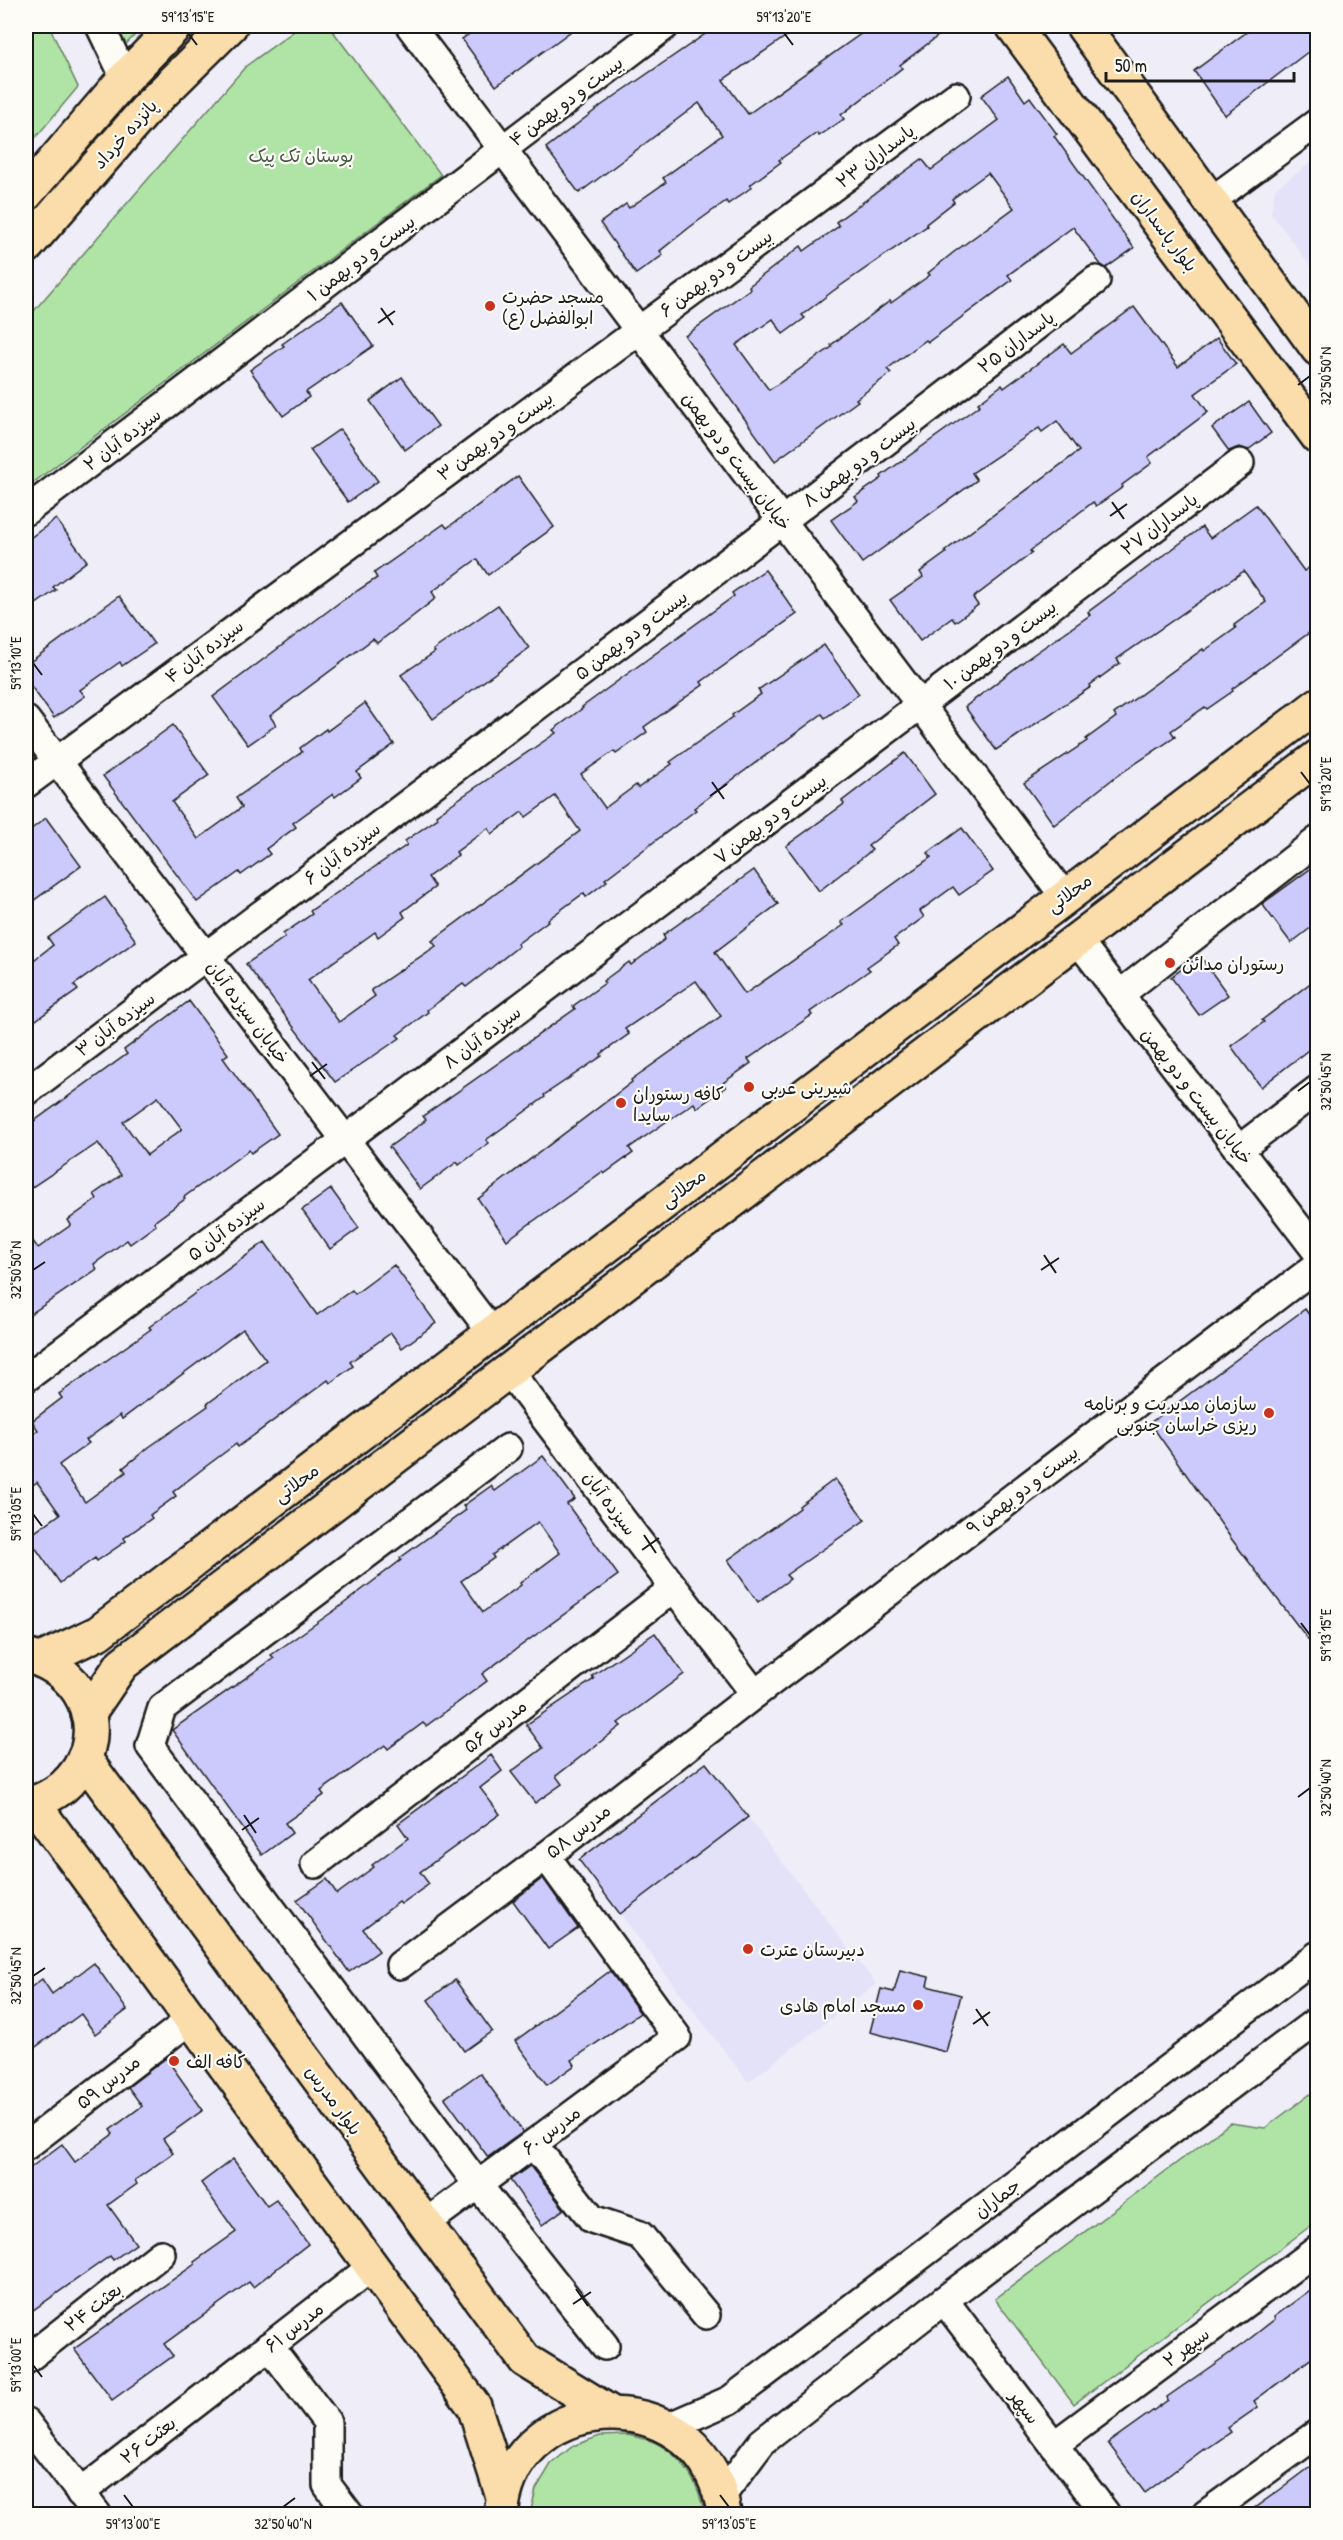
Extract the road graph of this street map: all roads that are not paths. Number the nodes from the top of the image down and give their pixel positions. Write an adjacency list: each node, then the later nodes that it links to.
1 (100, 26): 8 (street)
2 (175, 26): 8 (main road, پانزده خرداد)
3 (230, 26): 15 (main road, پانزده خرداد)
4 (410, 26): 11 (street, خیابان بیست و دو بهمن)
5 (1013, 26): 21 (main road, بلوار پاسداران)
6 (1083, 26): 13 (main road)
7 (661, 28): 11 (street, بیست و دو بهمن ۴)
8 (125, 78): 12 (main road, پانزده خرداد)
9 (956, 96): 14 (street, پاسداران ۲۳)
10 (1317, 122): 13 (street)
11 (503, 149): 17 (street, خیابان بیست و دو بهمن); 19 (street, بیست و دو بهمن ۱)
12 (26, 194)
13 (1211, 201): 18 (main road)
14 (794, 216): 17 (street, بیست و دو بهمن ۶)
15 (26, 248)
16 (1096, 280): 20 (street, پاسداران ۲۵)
17 (639, 331): 24 (street, خیابان بیست و دو بهمن); 25 (street, بیست و دو بهمن ۳)
18 (1317, 349)
19 (219, 367): 23 (street, سیزده آبان ۲)
20 (936, 403): 24 (street, بیست و دو بهمن ۸)
21 (1317, 437)
22 (1240, 463): 26 (street, پاسداران ۲۷)
23 (26, 511)
24 (782, 521): 27 (street, خیابان بیست و دو بهمن); 30 (street, بیست و دو بهمن ۵)
25 (352, 541): 32 (street, سیزده آبان ۴)
26 (1078, 586): 27 (street, بیست و دو بهمن ۱۰)
27 (921, 705): 35 (street, خیابان بیست و دو بهمن); 36 (street, بیست و دو بهمن ۷)
28 (1317, 705): 35 (main road, محلاتی)
29 (26, 720): 32 (street, خیابان سیزده آبان)
30 (480, 749): 38 (street, سیزده آبان ۶)
31 (1317, 757): 37 (main road)
32 (57, 760): 33 (street, سیزده آبان ۴); 38 (street, خیابان سیزده آبان)
33 (26, 784)
34 (1317, 840): 39 (street)
35 (1065, 896): 46 (main road, محلاتی)
36 (619, 933): 42 (street, سیزده آبان ۸)
37 (1077, 939): 39 (street, خیابان بیست و دو بهمن); 47 (main road)
38 (205, 956): 41 (street, سیزده آبان ۳); 42 (street, خیابان سیزده آبان)
39 (1119, 995): 43 (street, خیابان بیست و دو بهمن)
40 (1317, 1089): 43 (street)
41 (26, 1092)
42 (345, 1140): 46 (street, خیابان سیزده آبان); 48 (street, سیزده آبان ۵)
43 (1238, 1150): 44 (street, خیابان بیست و دو بهمن)
44 (1317, 1253)
45 (1317, 1265): 52 (street, بیست و دو بهمن ۹)
46 (493, 1334): 51 (main road, محلاتی)
47 (508, 1370): 50 (street, سیزده آبان); 53 (main road)
48 (26, 1378)
49 (508, 1448): 64 (street)
50 (675, 1588): 52 (street, سیزده آبان); 57 (street, مدرس ۵۶)
51 (33, 1658): 53 (main road)
52 (755, 1694): 56 (street, مدرس ۵۸)
53 (88, 1714): 54 (main road)
54 (84, 1758): 55 (main road); 65 (main road, بلوار مدرس)
55 (29, 1803): 60 (main road)
56 (546, 1856): 59 (street, مدرس ۵۸); 62 (street, مدرس ۶۰)
57 (315, 1864)
58 (1317, 1955): 77 (street, جماران)
59 (400, 1965)
60 (191, 2019): 63 (street, مدرس ۵۹); 68 (main road)
61 (1317, 2020): 69 (street)
62 (532, 2144): 64 (street, مدرس ۶۰); 70 (street)
63 (26, 2146)
64 (478, 2185): 65 (street, مدرس ۶۰); 72 (street)
65 (425, 2224): 75 (main road, بلوار مدرس)
66 (1317, 2249): 79 (street, سپهر ۲)
67 (161, 2254): 73 (street, بعثت ۲۴)
68 (373, 2266): 71 (street, مدرس ۶۱); 82 (main road)
69 (944, 2300): 79 (street, سپهر); 81 (street)
70 (706, 2315)
71 (269, 2346): 74 (street, مدرس ۶۱); 84 (street)
72 (605, 2346)
73 (26, 2360)
74 (216, 2388): 80 (street, بعثت ۲۶)
75 (611, 2413): 77 (main road); 82 (main road)
76 (27, 2427): 80 (street)
77 (668, 2427): 81 (main road)
78 (1317, 2433): 86 (street)
79 (1054, 2445): 85 (street, سپهر)
80 (80, 2493): 83 (street)
81 (723, 2505)
82 (502, 2506)
83 (97, 2514)
84 (349, 2514)
85 (1106, 2514)
86 (1206, 2514)

